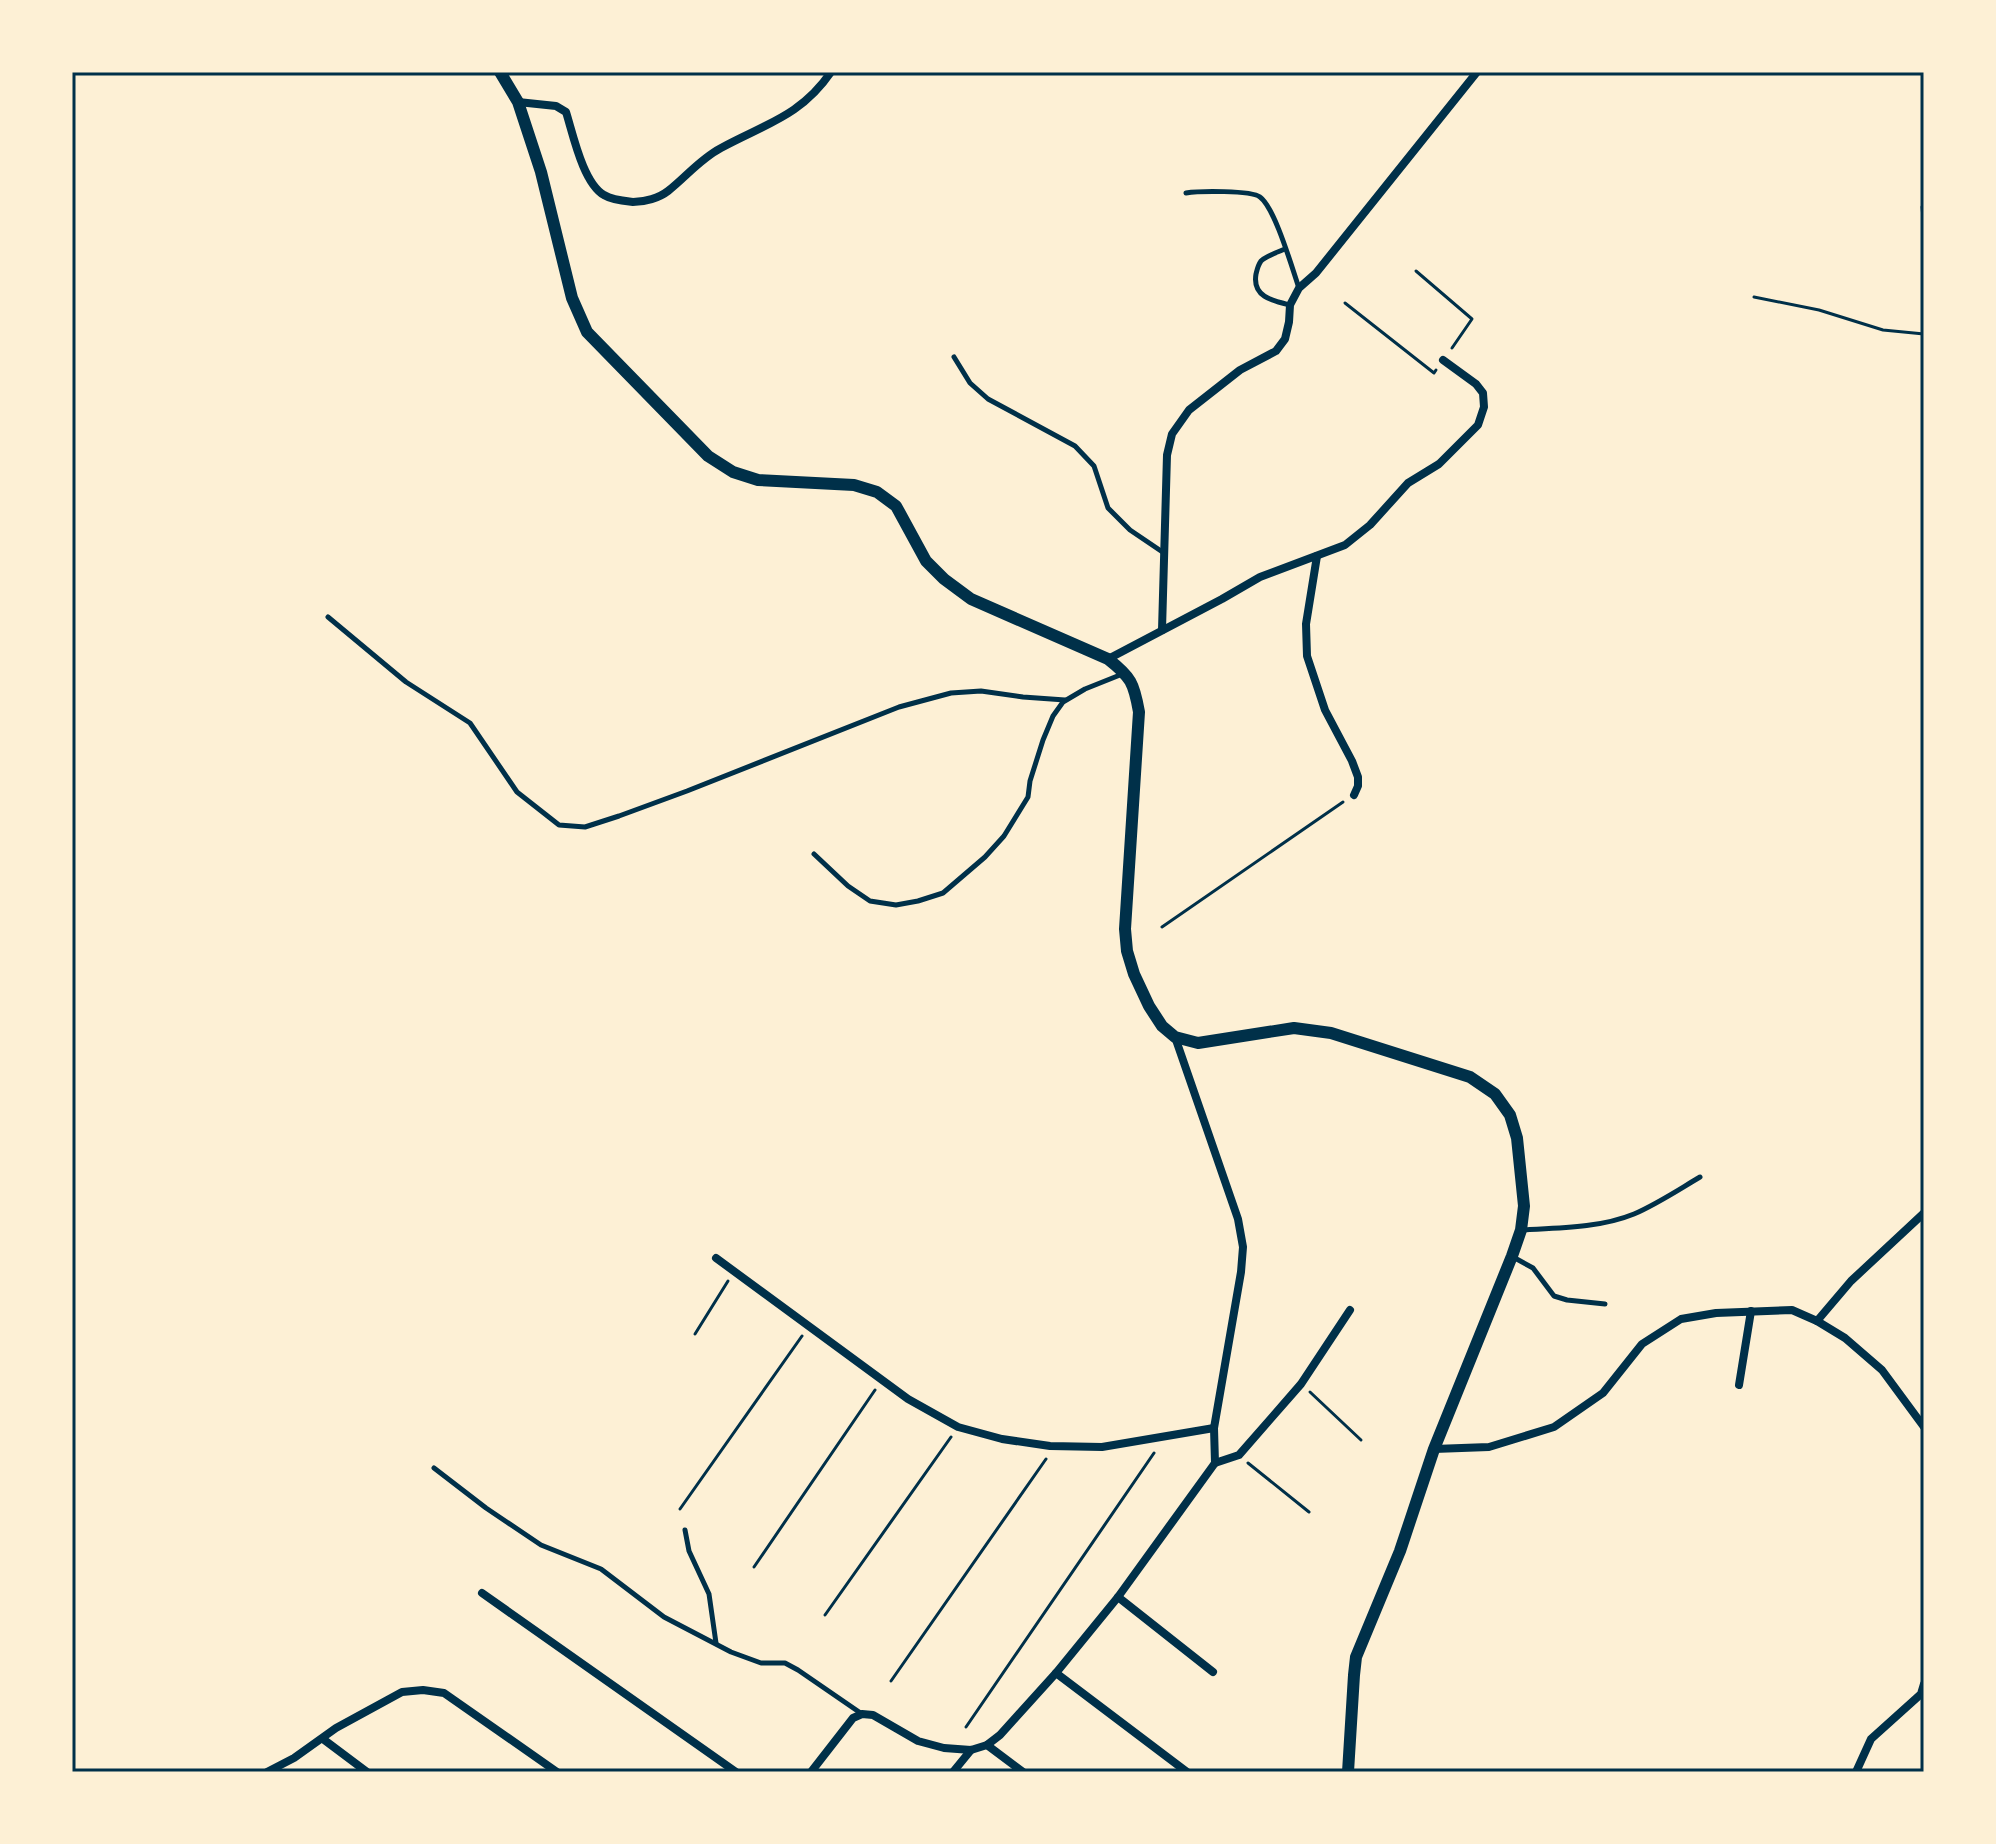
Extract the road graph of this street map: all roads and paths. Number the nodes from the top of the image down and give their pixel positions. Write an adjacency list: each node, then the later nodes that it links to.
1 (500, 72): 4 (street)
2 (831, 72): 4 (street)
3 (1477, 72): 10 (street)
4 (518, 102): 21 (street)
5 (1186, 193): 8 (lane)
6 (1924, 203): 7 (path)
7 (1924, 229)
8 (1285, 249): 10 (lane); 13 (lane)
9 (1416, 271): 16 (path)
10 (1299, 288): 13 (street)
11 (1754, 297): 14 (path)
12 (1345, 303): 16 (path)
13 (1290, 305): 17 (street)
14 (1924, 334)
15 (954, 357): 17 (lane)
16 (1443, 360): 18 (street)
17 (1165, 553): 20 (street)
18 (1317, 556): 20 (street); 24 (street)
19 (328, 617): 23 (lane)
20 (1162, 630): 21 (street)
21 (1108, 659): 22 (street)
22 (1126, 673): 23 (lane); 27 (street)
23 (1065, 700): 25 (lane)
24 (1354, 795): 26 (path)
25 (814, 854)
26 (1162, 927)
27 (1175, 1037): 30 (street); 45 (street)
28 (1700, 1177): 30 (lane)
29 (1924, 1213): 37 (street)
30 (1521, 1230): 31 (street)
31 (1512, 1256): 34 (lane); 49 (street)
32 (716, 1258): 33 (street)
33 (734, 1271): 38 (street); 39 (path)
34 (1605, 1304)
35 (1350, 1310): 41 (street)
36 (1751, 1311): 37 (street); 42 (street); 49 (street)
37 (1817, 1321): 44 (street)
38 (809, 1326): 40 (street); 53 (path)
39 (695, 1334)
40 (882, 1380): 43 (street); 56 (path)
41 (1301, 1384): 47 (path); 50 (street)
42 (1739, 1385)
43 (958, 1427): 48 (street); 59 (path)
44 (1924, 1427)
45 (1214, 1428): 46 (street); 51 (street)
46 (1165, 1437): 48 (street); 66 (path)
47 (1361, 1440)
48 (1055, 1446): 63 (path)
49 (1434, 1449): 78 (street)
50 (1239, 1455): 51 (street); 54 (path)
51 (1215, 1463): 58 (street)
52 (434, 1468): 60 (lane)
53 (680, 1509)
54 (1309, 1512)
55 (685, 1530): 60 (lane)
56 (754, 1567)
57 (482, 1593): 73 (street)
58 (1118, 1597): 61 (street); 62 (street)
59 (825, 1615)
60 (717, 1644): 65 (lane)
61 (1213, 1672)
62 (1056, 1673): 68 (street); 77 (street)
63 (891, 1681)
64 (1924, 1684): 79 (street)
65 (862, 1714): 69 (street); 74 (street)
66 (966, 1727)
67 (323, 1739): 70 (street); 71 (street); 72 (street)
68 (987, 1745): 69 (street); 76 (street)
69 (971, 1750): 75 (street)
70 (267, 1772)
71 (367, 1772)
72 (557, 1772)
73 (736, 1772)
74 (811, 1772)
75 (953, 1772)
76 (1023, 1772)
77 (1187, 1772)
78 (1348, 1772)
79 (1856, 1772)

